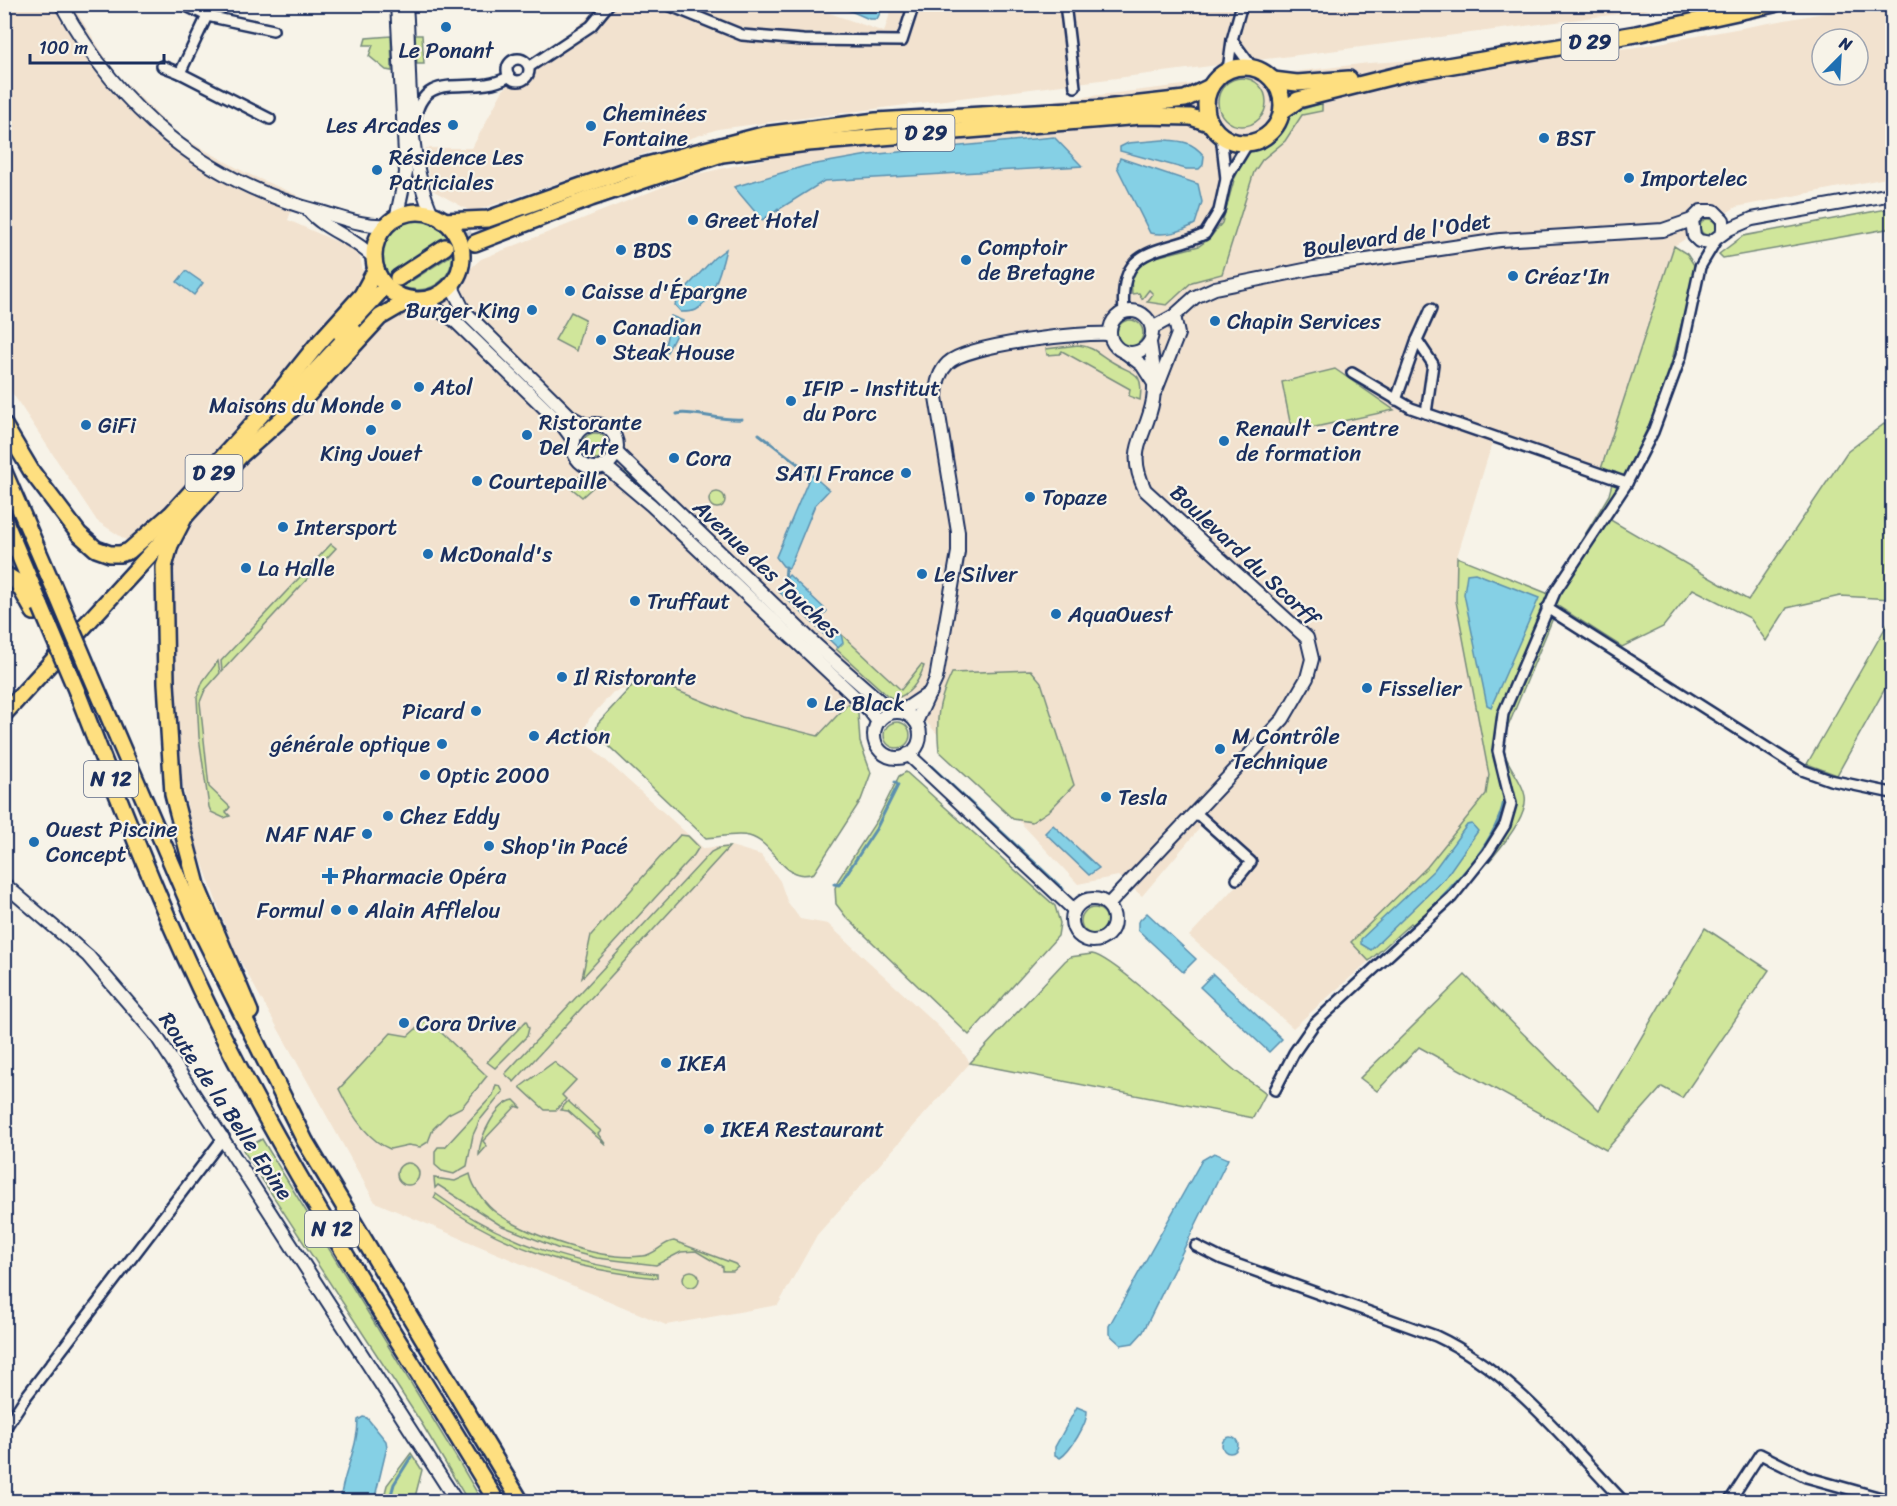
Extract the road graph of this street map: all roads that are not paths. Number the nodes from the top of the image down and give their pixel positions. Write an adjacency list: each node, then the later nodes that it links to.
1 (61, 4): 33 (street)
2 (182, 4): 11 (street)
3 (397, 4): 38 (street)
4 (406, 4): 26 (street)
5 (609, 4): 15 (street)
6 (666, 4): 7 (street)
7 (914, 4)
8 (1065, 4): 22 (street)
9 (1242, 4): 13 (street)
10 (1774, 4): 19 (main road, D 29)
11 (207, 16): 12 (street); 18 (street)
12 (273, 30)
13 (1232, 40): 16 (street); 17 (street)
14 (162, 66): 18 (street)
15 (529, 67): 20 (street); 20 (street)
16 (1252, 67): 17 (main road); 21 (main road)
17 (1228, 70): 23 (main road)
18 (180, 73): 25 (street)
19 (1406, 74): 21 (main road, D 29); 24 (main road, D 29)
20 (508, 76): 26 (street)
21 (1273, 80): 24 (main road)
22 (1075, 87)
23 (1210, 87): 27 (main road); 29 (main road, D 29)
24 (1282, 111): 28 (main road)
25 (270, 119)
26 (414, 128): 35 (street)
27 (1216, 130): 28 (main road); 30 (main road, D 29); 31 (street)
28 (1248, 143): 31 (street)
29 (660, 161): 30 (main road, D 29); 35 (main road)
30 (644, 179): 45 (main road)
31 (1226, 179): 50 (street)
32 (1893, 195): 36 (street, Boulevard de l'Odet)
33 (309, 211): 38 (street); 43 (street)
34 (1721, 216): 36 (street, Boulevard de l'Odet); 37 (street, Boulevard de l'Odet); 40 (street)
35 (438, 218): 38 (main road); 45 (main road)
36 (1752, 219): 40 (street, Boulevard de l'Odet)
37 (1692, 220): 39 (street, Boulevard de l'Odet); 41 (street)
38 (392, 222): 43 (main road)
39 (1663, 230): 41 (street, Boulevard de l'Odet); 51 (street, Boulevard de l'Odet)
40 (1719, 237): 41 (street, Boulevard de l'Odet); 44 (street)
41 (1696, 239): 44 (street)
42 (446, 250): 46 (main road)
43 (375, 263): 48 (main road); 69 (main road)
44 (1700, 267): 68 (street)
45 (460, 268): 47 (main road)
46 (400, 280)
47 (453, 282): 48 (main road); 62 (street)
48 (416, 299): 63 (street); 65 (main road, D 29)
49 (1431, 309): 54 (street)
50 (1124, 312): 52 (street); 53 (street)
51 (1174, 316): 52 (street, Boulevard de l'Odet); 58 (street)
52 (1152, 328): 55 (street)
53 (1110, 334): 56 (street); 75 (street)
54 (1417, 340): 59 (street); 60 (street)
55 (1150, 343): 56 (street); 58 (street, Boulevard du Scorff)
56 (1126, 353): 58 (street)
57 (1352, 373): 59 (street)
58 (1153, 388): 83 (street, Boulevard du Scorff)
59 (1396, 400): 60 (street)
60 (1426, 413): 68 (street)
61 (4, 425): 69 (main road)
62 (588, 426): 63 (street); 64 (street)
63 (574, 441): 66 (street)
64 (616, 452): 66 (street); 77 (street, Avenue des Touches)
65 (241, 454): 69 (main road, D 29); 71 (main road, D 29)
66 (604, 466): 79 (street, Avenue des Touches)
67 (4, 472): 90 (main road, N 12, bridge)
68 (1627, 483): 73 (street)
69 (177, 516): 71 (main road); 78 (main road, D 29); 90 (main road)
70 (4, 519): 74 (main road, N 12)
71 (123, 568): 76 (main road, D 29)
72 (4, 574): 74 (main road)
73 (1547, 608): 82 (street); 88 (street)
74 (38, 609): 95 (main road, N 12, bridge)
75 (932, 692): 77 (street); 80 (street)
76 (4, 700)
77 (897, 712): 79 (street); 80 (street)
78 (4, 714)
79 (878, 722): 81 (street)
80 (916, 722): 81 (street)
81 (909, 754): 87 (street)
82 (1893, 793)
83 (1195, 812): 84 (street); 86 (street, Boulevard du Scorff)
84 (1237, 879)
85 (4, 884): 89 (street, Route de la Belle Epine)
86 (1108, 905): 87 (street); 87 (street)
87 (1074, 910)
88 (1275, 1090)
89 (224, 1137): 92 (street); 94 (street, Route de la Belle Epine)
90 (304, 1141): 96 (main road, N 12)
91 (1196, 1246): 97 (street)
92 (4, 1430)
93 (1893, 1501): 98 (street)
94 (457, 1502)
95 (497, 1502)
96 (521, 1502)
97 (1624, 1502)
98 (1729, 1502)

